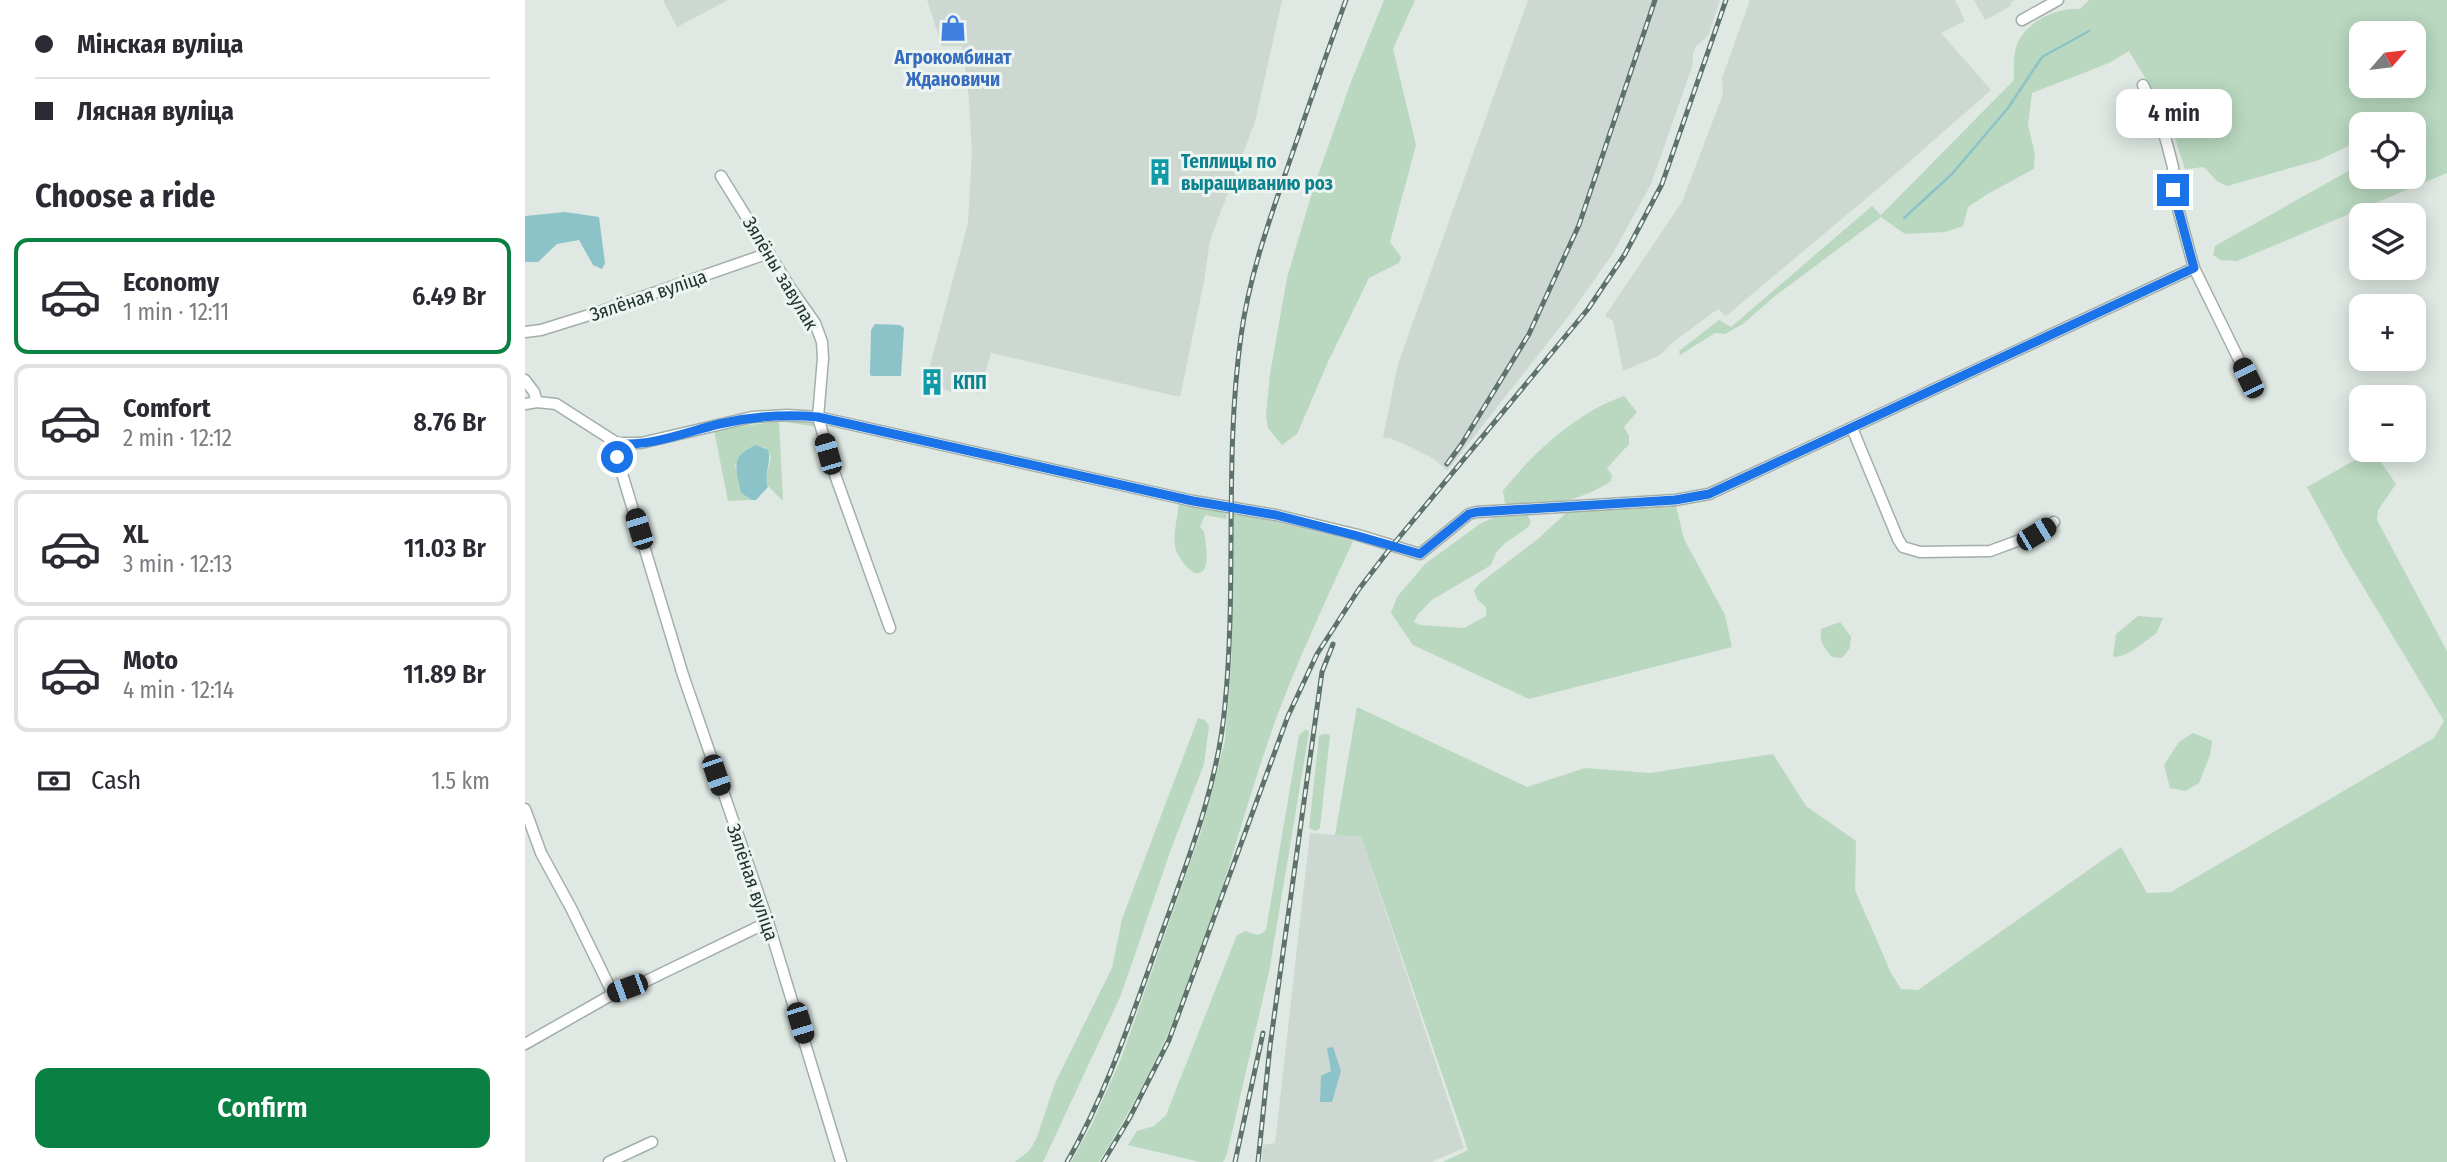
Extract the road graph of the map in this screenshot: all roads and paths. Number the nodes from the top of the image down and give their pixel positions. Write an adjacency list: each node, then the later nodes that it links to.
1 (2058, 0): 2 (street)
2 (2022, 20)
3 (2143, 85): 6 (street)
4 (721, 176): 5 (street, Зялёны завулак)
5 (769, 253): 7 (street, Зялёная вуліца); 12 (street, Зялёны завулак)
6 (2194, 268): 8 (street); 13 (street)
7 (525, 332)
8 (2248, 378)
9 (525, 380): 10 (street)
10 (537, 402): 11 (street); 14 (street)
11 (525, 404)
12 (818, 417): 13 (street); 14 (street); 16 (street)
13 (1852, 428): 15 (street)
14 (617, 443): 18 (street, Зялёная вуліца)
15 (2055, 522)
16 (890, 628)
17 (525, 810): 19 (street)
18 (768, 922): 19 (street); 23 (street, Зялёная вуліца)
19 (613, 994): 20 (street)
20 (525, 1044)
21 (652, 1142): 22 (street)
22 (609, 1162)
23 (841, 1162)

